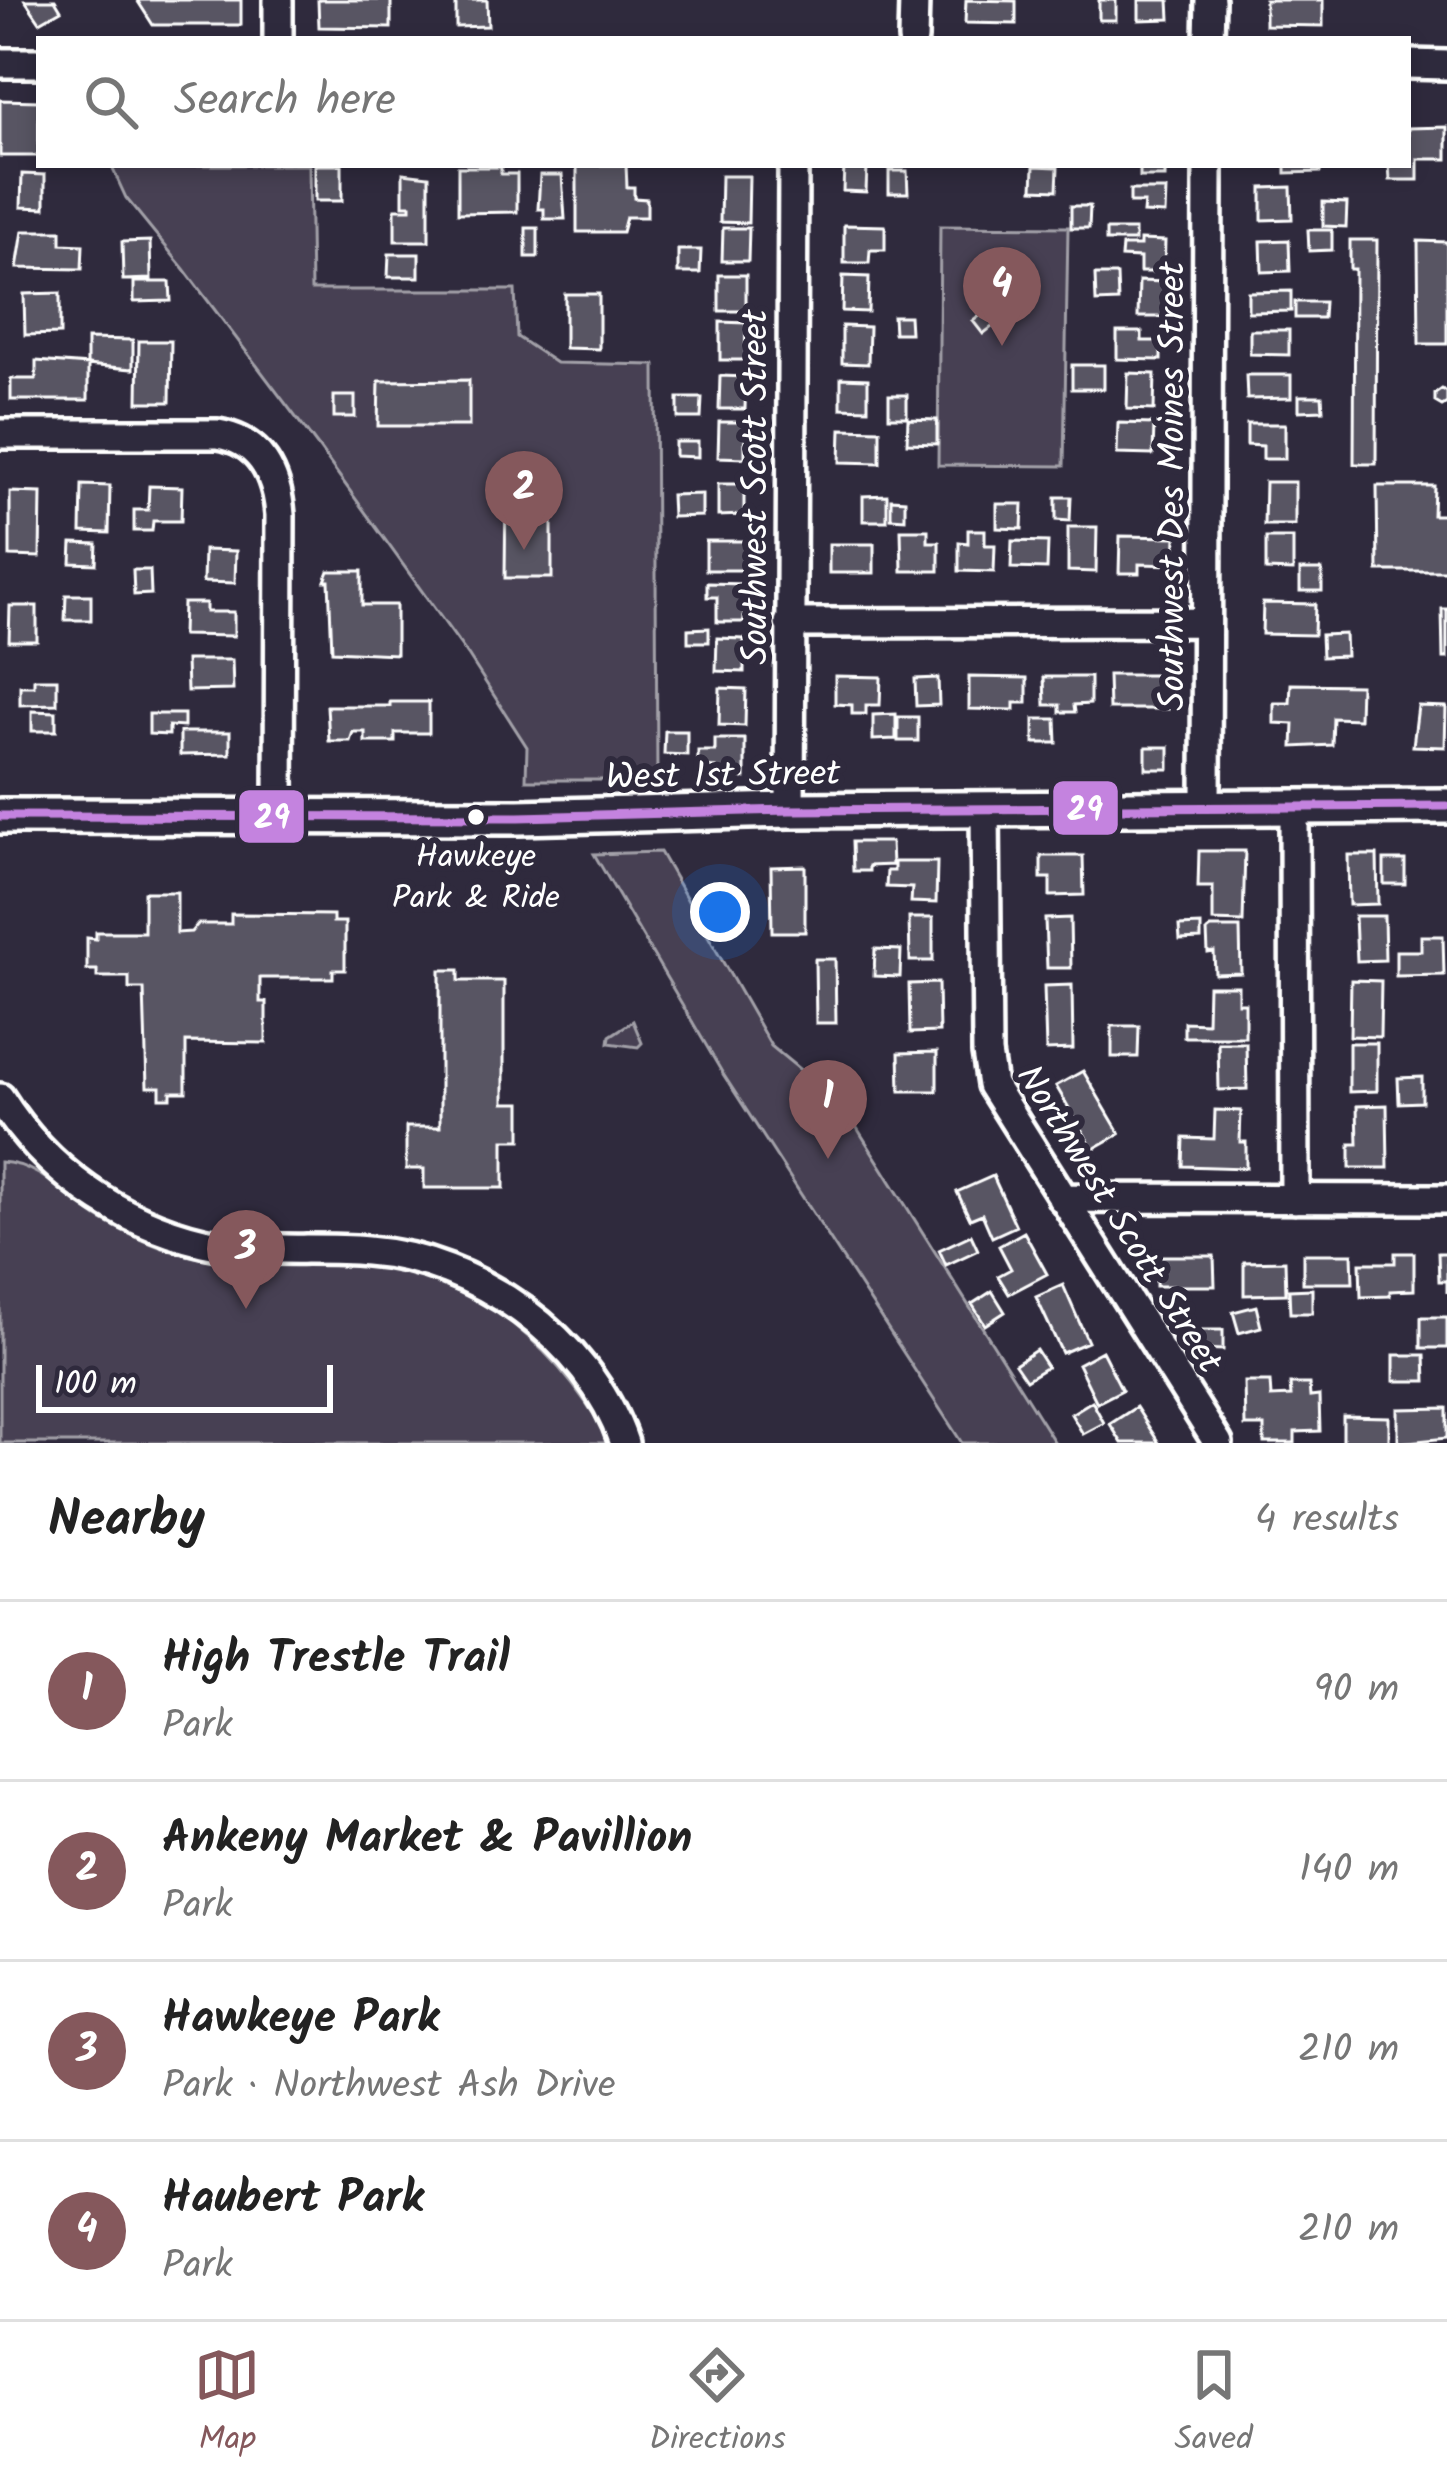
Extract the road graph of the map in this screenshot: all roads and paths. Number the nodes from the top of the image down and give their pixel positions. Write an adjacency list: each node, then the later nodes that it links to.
1 (278, 0): 4 (street)
2 (914, 0): 5 (street)
3 (1210, 0): 6 (street)
4 (278, 36)
5 (913, 36)
6 (1209, 36)
7 (0, 63): 8 (street)
8 (36, 63)
9 (1411, 64): 10 (street)
10 (1447, 65)
11 (793, 168): 15 (street, Southwest Scott Street)
12 (1208, 168): 14 (street, Southwest Des Moines Street)
13 (0, 434): 22 (street)
14 (1205, 622): 15 (street); 17 (street, Southwest Des Moines Street)
15 (789, 623): 20 (street, Southwest Scott Street)
16 (1447, 806): 18 (main road, West 1st Street)
17 (1206, 807): 18 (main road, West 1st Street); 19 (main road, West 1st Street)
18 (1294, 807): 25 (street)
19 (985, 808): 20 (main road, West 1st Street); 24 (street, Northwest Scott Street)
20 (790, 810): 22 (main road, West 1st Street)
21 (0, 816): 22 (main road, West 1st Street)
22 (279, 816)
23 (0, 1098): 27 (street)
24 (1062, 1198): 25 (street); 28 (street, Northwest Scott Street)
25 (1295, 1199): 26 (street)
26 (1447, 1199)
27 (624, 1443)
28 (1218, 1443)

